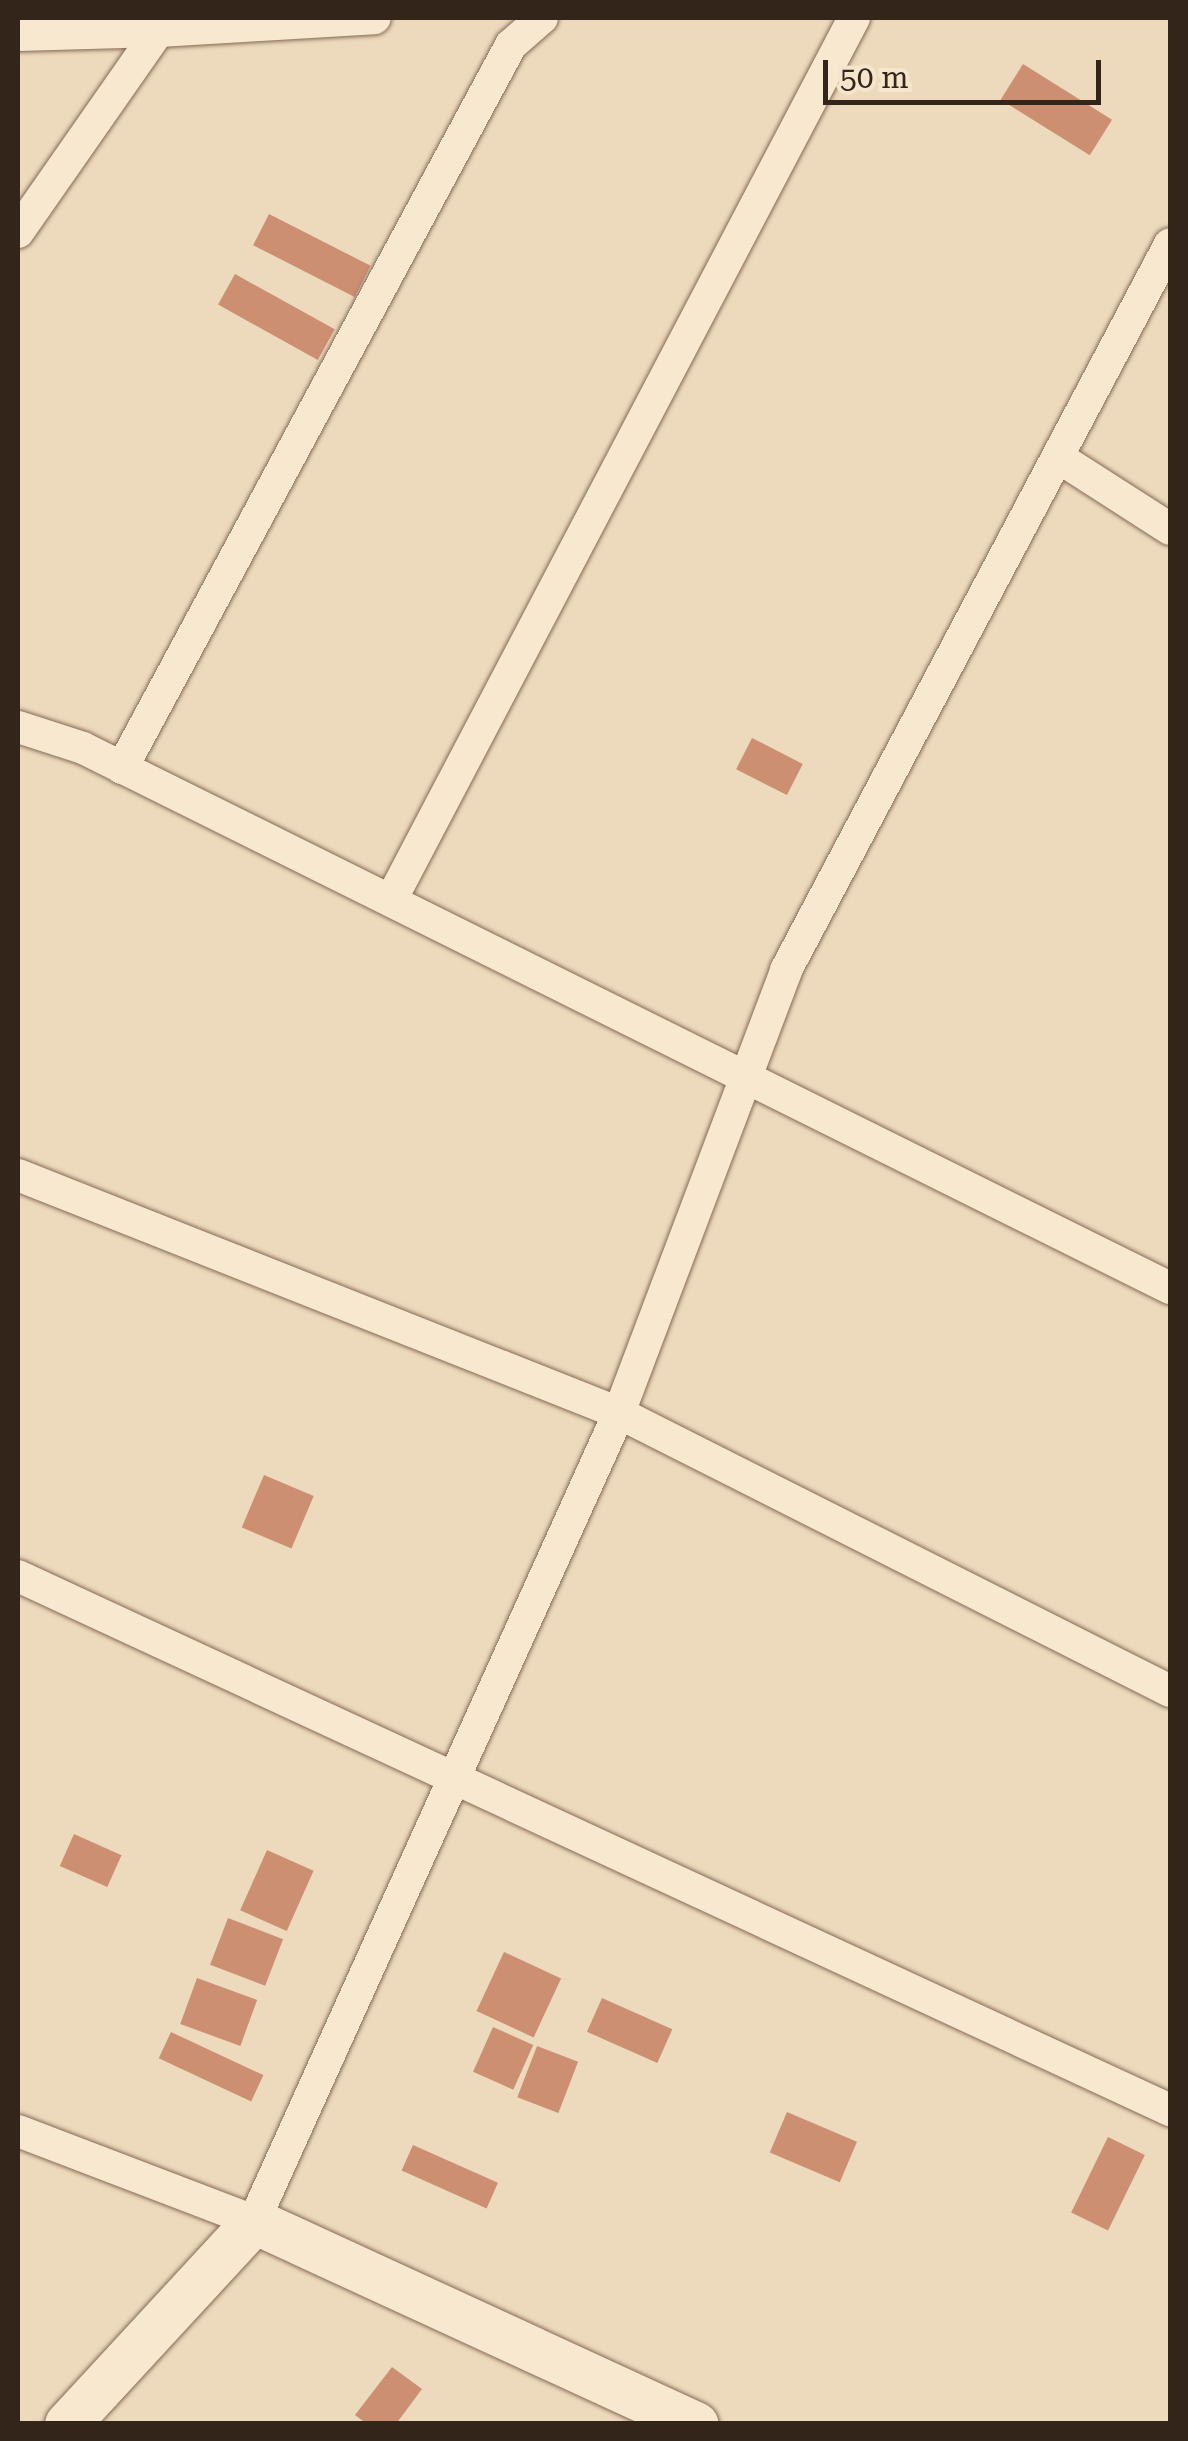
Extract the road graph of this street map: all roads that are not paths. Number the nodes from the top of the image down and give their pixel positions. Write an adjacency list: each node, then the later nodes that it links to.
1 (375, 18): 4 (street)
2 (542, 18): 11 (street)
3 (854, 18): 12 (street)
4 (158, 31): 5 (street); 6 (street)
5 (18, 35)
6 (18, 232)
7 (1170, 244): 8 (street)
8 (1058, 457): 9 (street); 13 (street)
9 (1170, 529)
10 (18, 727): 11 (street)
11 (122, 768): 12 (street)
12 (391, 900): 13 (street)
13 (746, 1074): 15 (street); 16 (street)
14 (18, 1175): 16 (street)
15 (1170, 1288)
16 (619, 1413): 18 (street); 19 (street)
17 (18, 1576): 19 (street)
18 (1170, 1691)
19 (454, 1778): 20 (street); 22 (street)
20 (1170, 2110)
21 (18, 2131): 22 (street)
22 (254, 2221): 23 (street); 24 (street)
23 (670, 2419)
24 (67, 2424)

